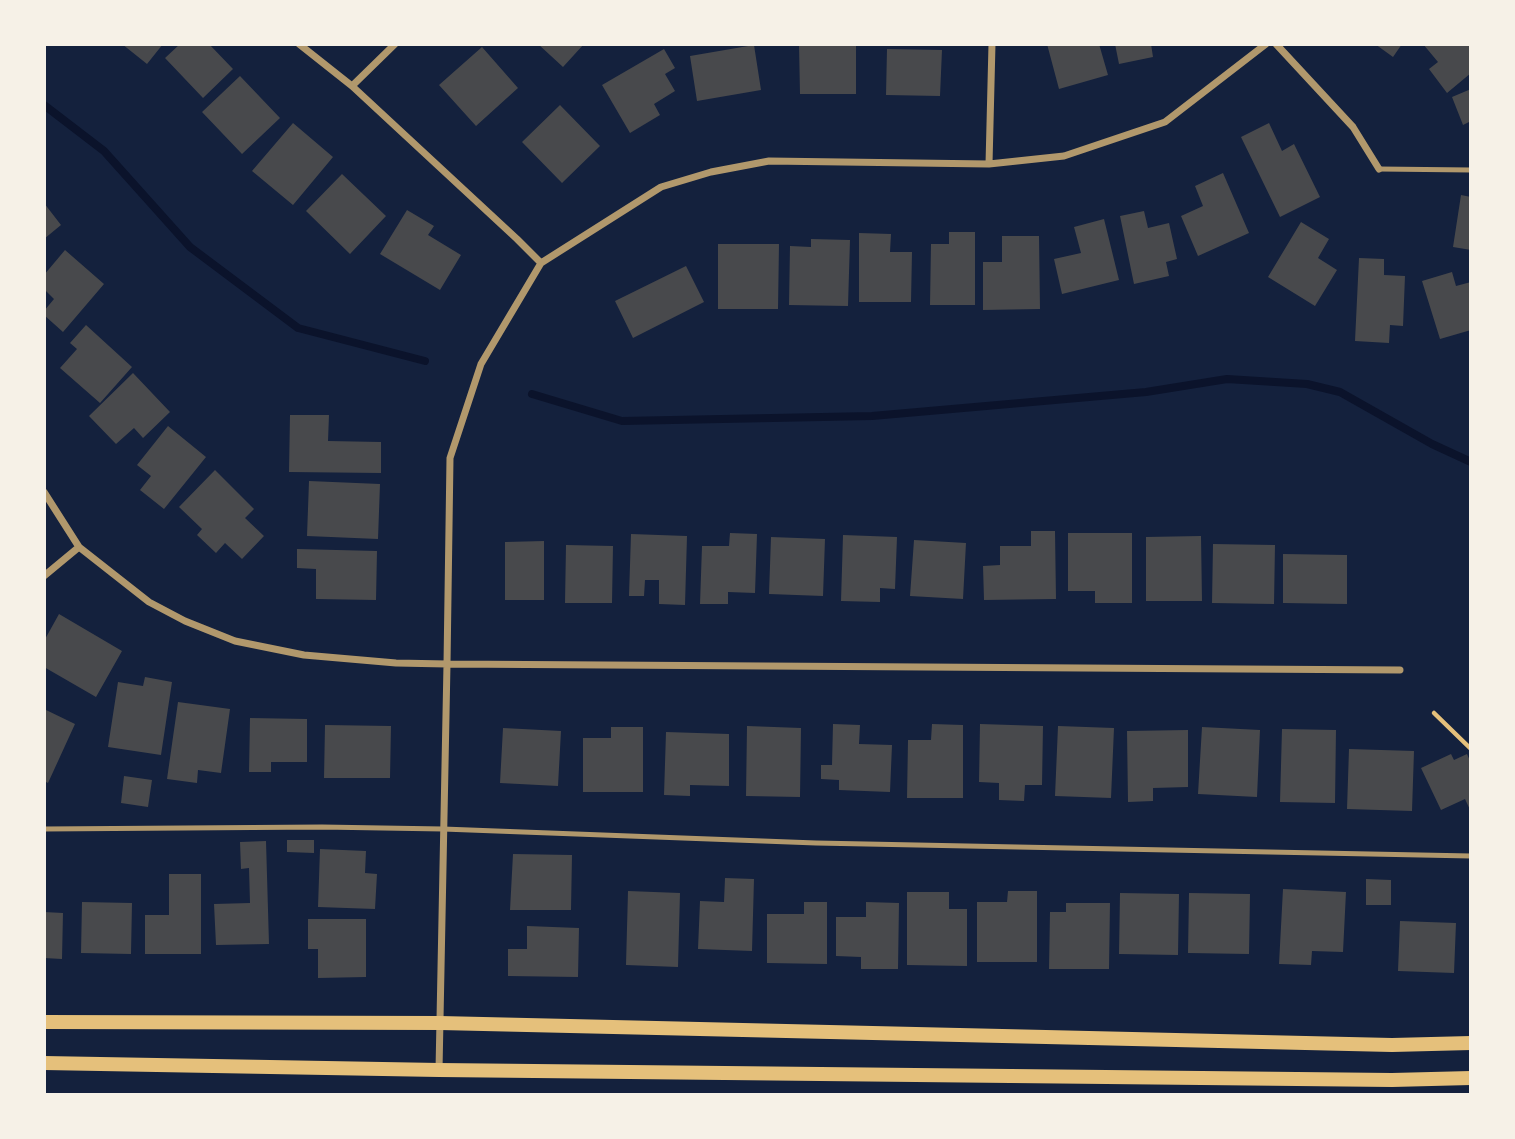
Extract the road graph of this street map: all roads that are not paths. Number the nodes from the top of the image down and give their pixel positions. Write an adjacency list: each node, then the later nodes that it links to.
1 (299, 44): 6 (street)
2 (396, 44): 6 (street)
3 (992, 44): 7 (street)
4 (1266, 44): 7 (street)
5 (1276, 44): 8 (street)
6 (352, 86): 10 (street)
7 (989, 164): 10 (street)
8 (1380, 169): 9 (lane)
9 (1471, 170)
10 (541, 263): 14 (street)
11 (44, 492): 12 (street)
12 (79, 547): 13 (street); 14 (street)
13 (44, 576)
14 (447, 664): 15 (street); 17 (street)
15 (1400, 670)
16 (44, 829): 17 (lane)
17 (443, 829): 18 (lane); 20 (street)
18 (1471, 856)
19 (44, 1022): 20 (main road)
20 (440, 1023): 21 (main road); 23 (street)
21 (1471, 1044)
22 (44, 1063): 23 (main road)
23 (439, 1070): 24 (main road)
24 (1471, 1078)

